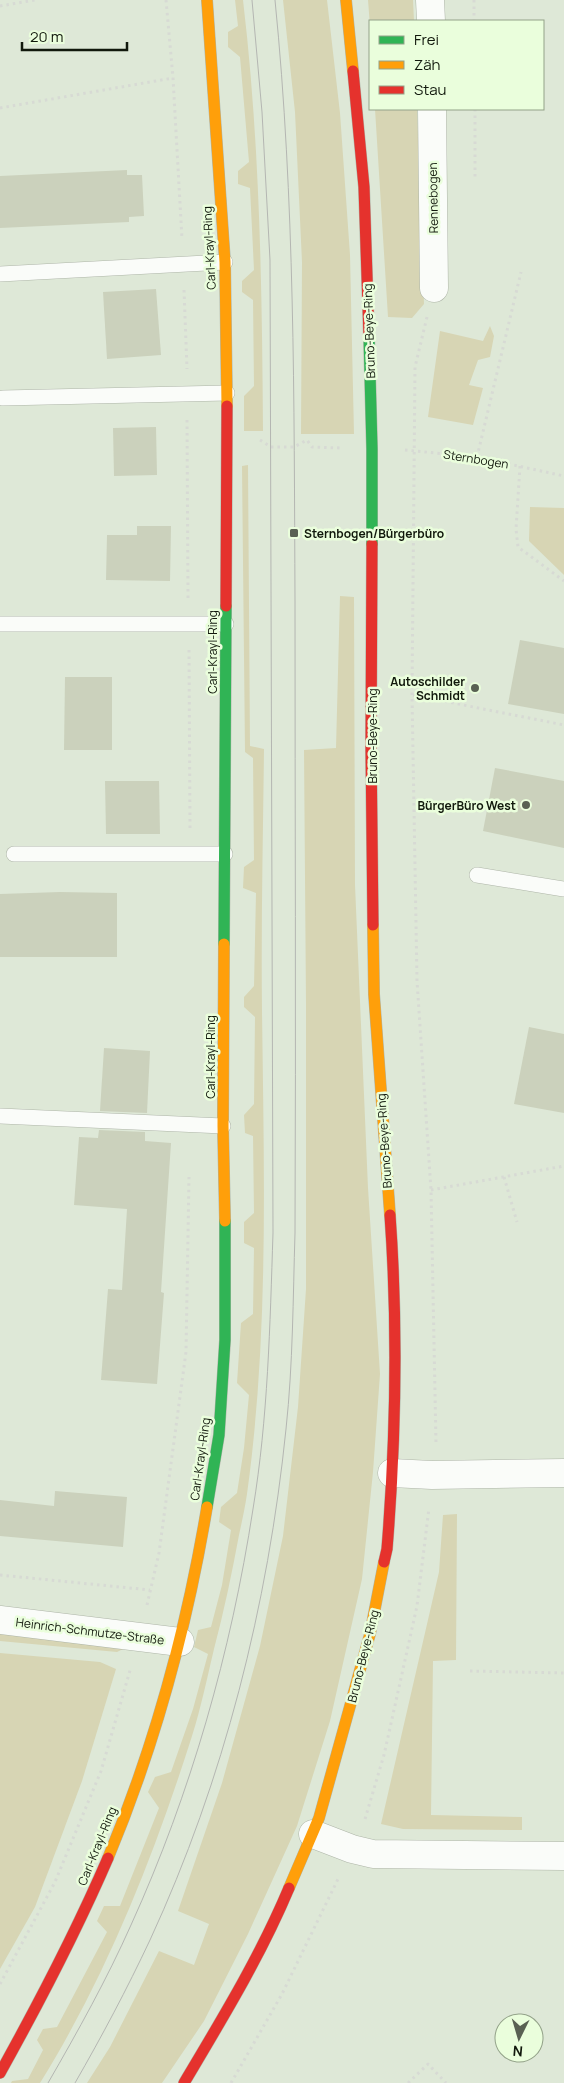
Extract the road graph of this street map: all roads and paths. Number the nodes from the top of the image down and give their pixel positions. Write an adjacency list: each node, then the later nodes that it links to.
1 (35, 0): 7 (path)
2 (166, 0): 10 (path, Carl-Krayl-Ring)
3 (207, 0): 15 (street, Carl-Krayl-Ring)
4 (346, 0): 49 (street, Bruno-Beye-Ring)
5 (430, 0): 8 (street)
6 (474, 0): 9 (path)
7 (0, 6)
8 (431, 20)
9 (474, 20)
10 (173, 78): 11 (path); 16 (path, Carl-Krayl-Ring)
11 (0, 108)
12 (432, 110): 19 (street, Rennebogen)
13 (475, 110): 14 (path)
14 (475, 179)
15 (225, 262): 16 (lane); 20 (street, Carl-Krayl-Ring)
16 (184, 265): 18 (lane); 21 (path, Carl-Krayl-Ring)
17 (521, 272): 27 (path)
18 (0, 274)
19 (434, 288): 26 (path)
20 (227, 393): 21 (lane); 32 (street, Carl-Krayl-Ring)
21 (187, 394): 22 (lane); 33 (path, Carl-Krayl-Ring)
22 (4, 398)
23 (260, 439): 24 (path)
24 (344, 448)
25 (396, 449): 26 (path, Sternbogen)
26 (414, 450): 27 (path, Sternbogen); 34 (path)
27 (478, 457): 28 (path, Sternbogen)
28 (520, 466): 29 (path, Sternbogen); 30 (path)
29 (564, 476)
30 (564, 581)
31 (0, 624): 33 (lane)
32 (226, 624): 33 (lane); 38 (street, Carl-Krayl-Ring)
33 (188, 625): 37 (path, Carl-Krayl-Ring)
34 (412, 695): 35 (path); 46 (path)
35 (564, 725)
36 (14, 854): 37 (lane)
37 (190, 854): 38 (lane)
38 (225, 854): 42 (street, Carl-Krayl-Ring)
39 (477, 875): 40 (lane)
40 (564, 889)
41 (0, 1116): 42 (lane)
42 (223, 1126): 56 (street, Carl-Krayl-Ring)
43 (564, 1166): 45 (path)
44 (189, 1174): 53 (path)
45 (504, 1177): 46 (path); 47 (path)
46 (431, 1190): 48 (path)
47 (518, 1222)
48 (435, 1452)
49 (392, 1473): 50 (street); 61 (street, Bruno-Beye-Ring)
50 (564, 1473)
51 (430, 1498): 60 (path)
52 (0, 1575): 53 (path)
53 (150, 1590): 54 (path)
54 (146, 1611)
55 (0, 1620): 56 (street, Heinrich-Schmutze-Straße)
56 (180, 1642): 65 (street, Carl-Krayl-Ring)
57 (132, 1662): 64 (path, Carl-Krayl-Ring)
58 (470, 1671): 59 (path)
59 (564, 1673)
60 (364, 1824)
61 (313, 1834): 62 (street); 66 (street, Bruno-Beye-Ring)
62 (564, 1856)
63 (341, 1875): 67 (path)
64 (0, 1984)
65 (0, 2073)
66 (184, 2083)
67 (231, 2083)
68 (408, 2083): 69 (path)
69 (446, 2083)

